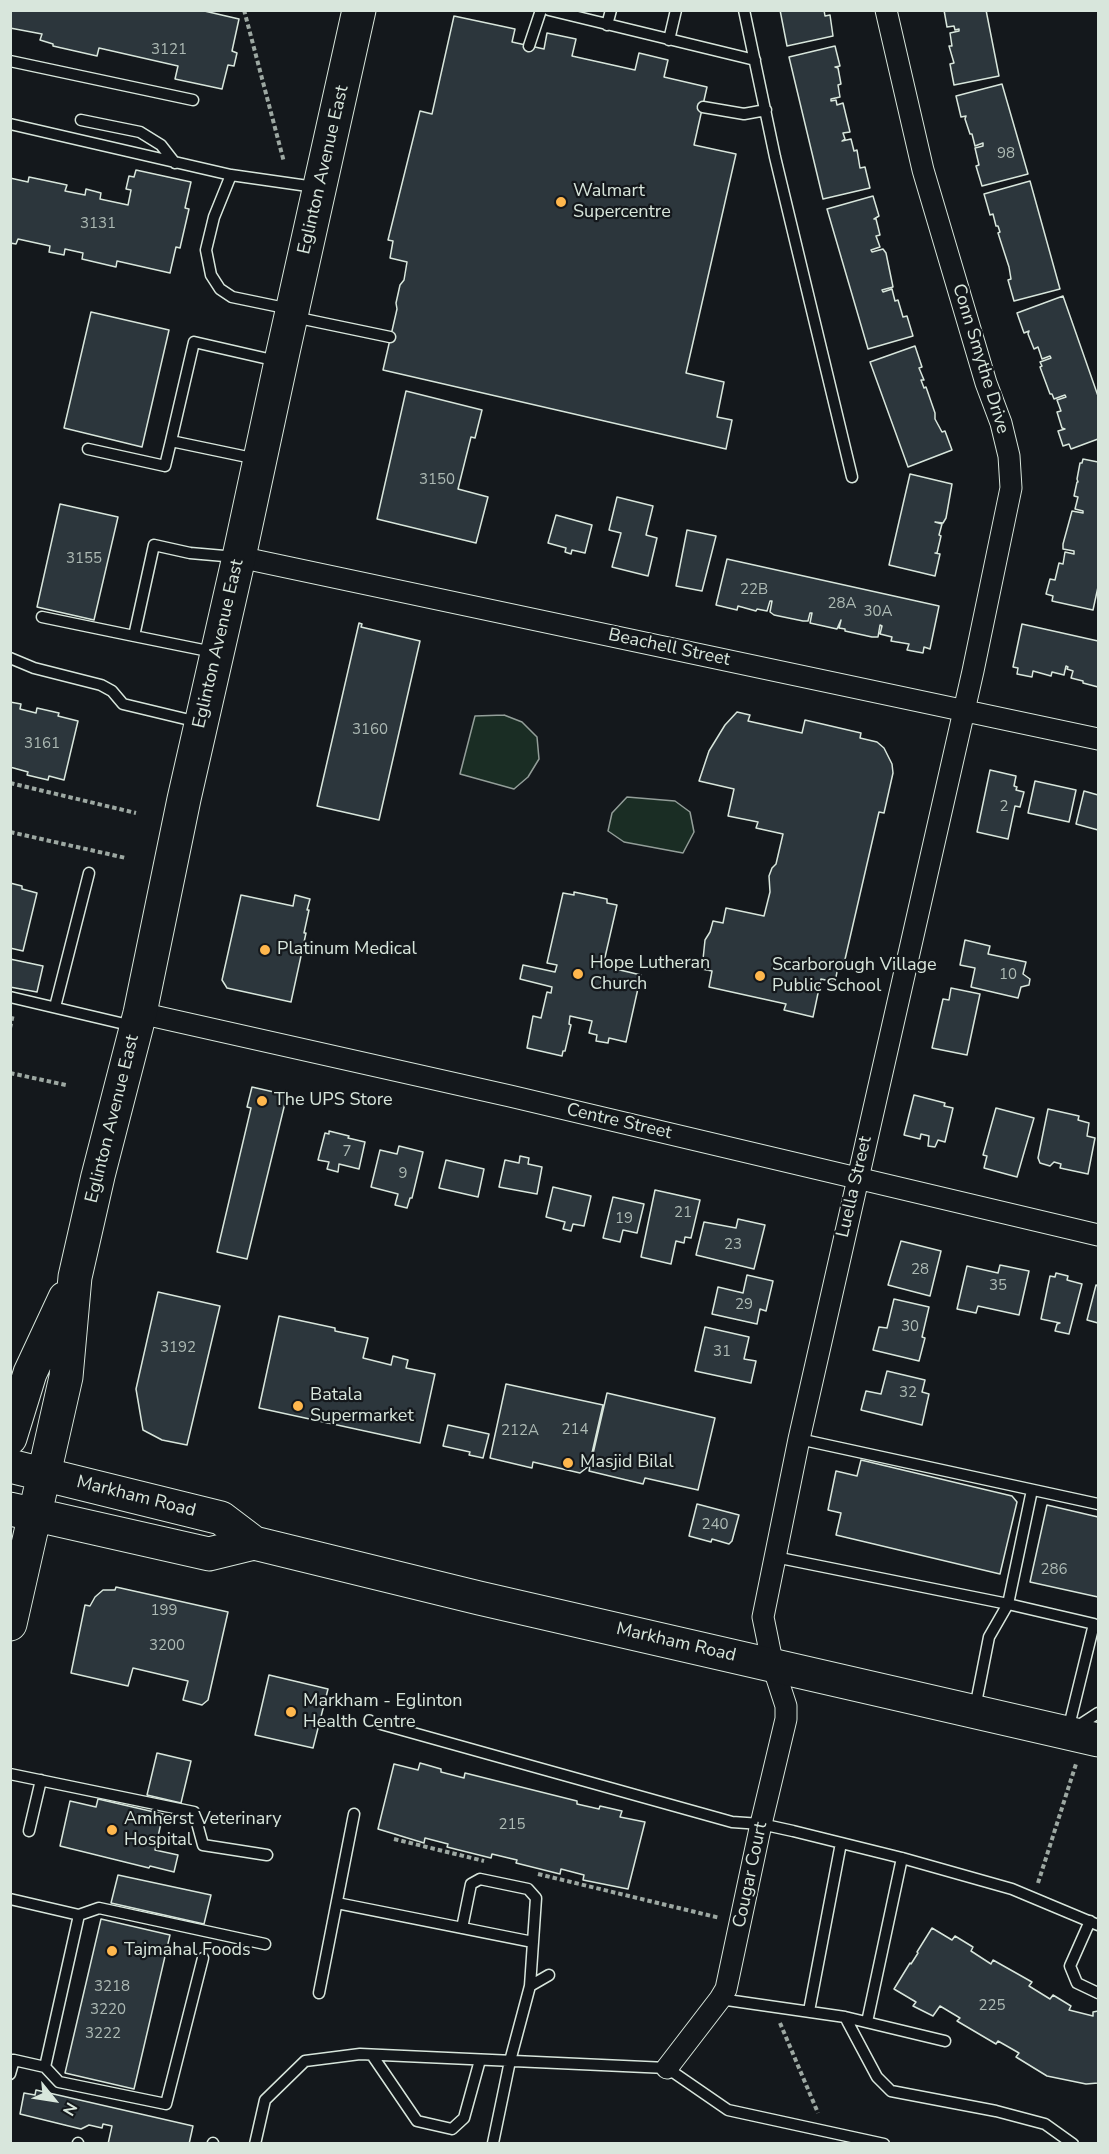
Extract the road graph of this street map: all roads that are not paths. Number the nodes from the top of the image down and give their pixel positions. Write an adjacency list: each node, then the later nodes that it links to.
1 (359, 10): 20 (main road, Eglinton Avenue East)
2 (541, 10): 10 (lane)
3 (549, 10): 8 (lane)
4 (611, 10): 8 (lane)
5 (676, 10): 9 (lane)
6 (744, 10): 11 (lane)
7 (886, 10): 33 (street, Conn Smythe Drive)
8 (608, 25): 9 (lane)
9 (669, 40): 11 (lane)
10 (530, 46)
11 (755, 60): 15 (lane)
12 (10, 61): 13 (lane)
13 (193, 100)
14 (703, 107): 15 (lane)
15 (766, 110): 27 (lane)
16 (81, 120): 18 (lane)
17 (10, 124): 18 (lane)
18 (176, 163): 19 (lane)
19 (231, 175): 20 (lane); 21 (lane)
20 (320, 188): 21 (main road, Eglinton Avenue East)
21 (291, 313): 22 (lane); 23 (main road, Eglinton Avenue East)
22 (390, 337)
23 (281, 361): 24 (lane); 26 (main road, Eglinton Avenue East)
24 (171, 441): 25 (lane); 26 (lane)
25 (88, 449)
26 (260, 460): 28 (main road, Eglinton Avenue East)
27 (852, 477)
28 (239, 557): 30 (lane); 31 (main road, Eglinton Avenue East); 33 (street, Beachell Street)
29 (42, 617): 30 (lane)
30 (134, 636): 31 (lane)
31 (217, 653): 34 (main road, Eglinton Avenue East)
32 (10, 658): 34 (lane)
33 (962, 710): 35 (street, Beachell Street); 40 (street, Luella Street)
34 (202, 722): 39 (main road, Eglinton Avenue East)
35 (1098, 739)
36 (89, 873): 38 (lane)
37 (10, 997): 38 (lane)
38 (55, 1007): 39 (lane)
39 (138, 1020): 40 (street, Centre Street); 42 (main road, Eglinton Avenue East)
40 (857, 1178): 41 (street, Centre Street); 44 (street, Luella Street)
41 (1098, 1235)
42 (75, 1277): 43 (main road, Eglinton Avenue East); 46 (main road, Eglinton Avenue East)
43 (10, 1438)
44 (799, 1439): 47 (lane); 51 (street, Luella Street)
45 (10, 1466): 46 (main road, Markham Road)
46 (45, 1475): 49 (main road, Eglinton Avenue East); 50 (main road, Markham Road)
47 (1032, 1490): 48 (lane); 52 (lane)
48 (1098, 1504)
49 (23, 1512): 50 (main road, Markham Road); 53 (main road, Eglinton Avenue East)
50 (255, 1542): 54 (main road, Markham Road)
51 (775, 1557): 52 (lane); 54 (street, Luella Street)
52 (1008, 1604): 55 (lane); 58 (lane)
53 (10, 1624)
54 (772, 1666): 55 (main road, Markham Road); 62 (street, Cougar Court)
55 (974, 1711): 58 (main road, Markham Road)
56 (1098, 1713): 58 (lane)
57 (381, 1724): 62 (lane)
58 (1081, 1745)
59 (10, 1774): 60 (lane)
60 (41, 1780): 63 (lane); 65 (lane)
61 (354, 1814): 68 (lane)
62 (761, 1824): 64 (lane); 79 (street, Cougar Court)
63 (29, 1831)
64 (841, 1843): 66 (lane); 80 (lane)
65 (267, 1855)
66 (902, 1858): 70 (lane); 82 (lane)
67 (10, 1899): 69 (lane)
68 (337, 1903): 71 (lane); 77 (lane)
69 (79, 1915): 73 (lane); 88 (lane)
70 (1094, 1923): 78 (lane)
71 (462, 1928): 72 (lane); 72 (lane)
72 (533, 1942): 76 (lane)
73 (266, 1944)
74 (203, 1958): 88 (lane)
75 (549, 1975): 76 (lane)
76 (530, 1986): 87 (lane)
77 (320, 1993)
78 (1098, 1993)
79 (720, 1999): 80 (lane); 89 (street, Cougar Court)
80 (809, 2012): 81 (lane)
81 (845, 2017): 82 (lane); 95 (lane)
82 (867, 2022): 83 (lane)
83 (945, 2041)
84 (372, 2055): 86 (lane); 86 (lane); 93 (lane)
85 (12, 2060): 88 (lane); 90 (lane)
86 (480, 2060): 87 (lane)
87 (510, 2061): 89 (lane); 92 (lane)
88 (45, 2067)
89 (667, 2068): 91 (lane)
90 (10, 2074)
91 (839, 2138): 94 (lane)
92 (493, 2143)
93 (255, 2144)
94 (884, 2144)
95 (1073, 2144)

